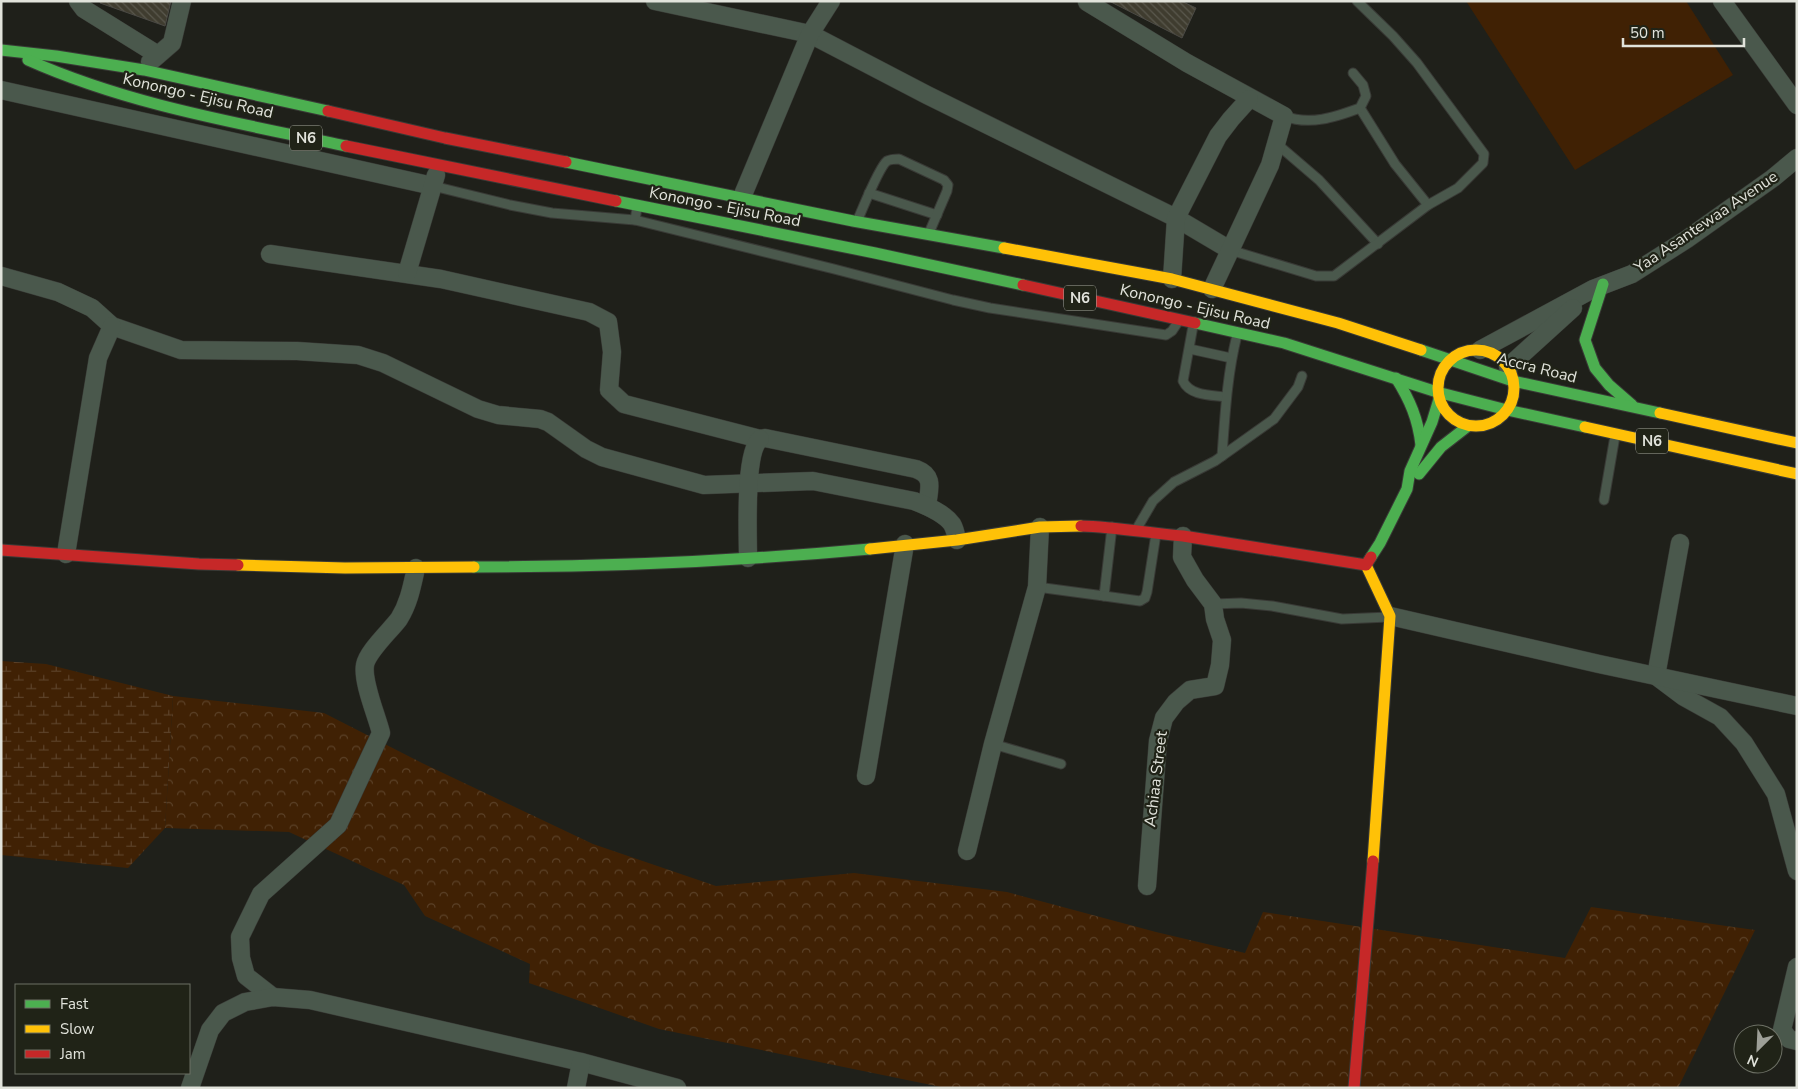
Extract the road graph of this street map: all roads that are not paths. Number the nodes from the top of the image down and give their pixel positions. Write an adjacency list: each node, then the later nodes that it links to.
1 (78, 1): 10 (street)
2 (182, 1): 10 (street)
3 (655, 1): 8 (street)
4 (831, 1): 8 (street)
5 (1357, 1): 24 (lane)
6 (1722, 1): 15 (street)
7 (1087, 2): 14 (street)
8 (810, 34): 23 (street); 27 (street)
9 (5, 51): 11 (main road, Konongo - Ejisu Road / N6); 20 (main road, Konongo - Ejisu Road / N6)
10 (158, 55): 11 (street)
11 (144, 70): 23 (main road, Konongo - Ejisu Road / N6)
12 (1353, 73): 16 (lane)
13 (1, 90): 21 (street)
14 (1249, 99): 17 (street); 27 (street)
15 (1797, 105)
16 (1360, 108): 17 (lane); 24 (lane)
17 (1284, 116): 18 (street)
18 (1278, 144): 31 (lane); 32 (street)
19 (1797, 158): 37 (street, Yaa Asantewaa Avenue)
20 (438, 166): 21 (street); 25 (main road, Konongo - Ejisu Road / N6)
21 (433, 186): 28 (lane); 34 (street)
22 (869, 193): 26 (lane); 26 (lane); 29 (lane)
23 (742, 197): 29 (main road, Konongo - Ejisu Road / N6)
24 (1428, 205): 31 (lane)
25 (638, 207): 28 (lane); 40 (main road, Konongo - Ejisu Road / N6)
26 (937, 215): 30 (lane)
27 (1176, 218): 32 (street); 36 (street)
28 (635, 220): 40 (lane)
29 (857, 222): 30 (main road, Konongo - Ejisu Road / N6)
30 (928, 235): 36 (main road, Konongo - Ejisu Road / N6)
31 (1378, 244): 32 (lane)
32 (1230, 250): 38 (street)
33 (270, 254): 34 (street)
34 (407, 273): 57 (street)
35 (1, 276): 42 (street)
36 (1172, 279): 38 (main road, Konongo - Ejisu Road / N6)
37 (1598, 286): 45 (street, Yaa Asantewaa Avenue); 48 (street); 53 (main road)
38 (1212, 289): 39 (main road, Konongo - Ejisu Road / N6)
39 (1275, 305): 47 (main road, Accra Road / N6)
40 (1179, 320): 41 (main road, Konongo - Ejisu Road / N6)
41 (1194, 323): 43 (main road, Konongo - Ejisu Road / N6); 44 (lane)
42 (112, 326): 62 (street); 75 (street)
43 (1238, 333): 46 (lane); 50 (main road, Konongo - Ejisu Road / N6)
44 (1190, 349): 46 (lane); 52 (lane)
45 (1480, 350): 47 (main road); 48 (main road)
46 (1232, 358): 52 (lane)
47 (1449, 360): 48 (main road, Accra Road / N6); 51 (main road)
48 (1511, 374): 53 (main road, Accra Road / N6); 54 (main road)
49 (1302, 376): 60 (lane)
50 (1396, 378): 51 (main road, Konongo - Ejisu Road / N6); 59 (main road)
51 (1438, 396): 54 (main road, Konongo - Ejisu Road / N6); 55 (main road); 59 (main road)
52 (1226, 398): 60 (lane)
53 (1635, 407): 58 (main road, Accra Road / N6)
54 (1507, 410): 55 (main road); 56 (main road, Konongo - Ejisu Road / N6)
55 (1468, 426): 63 (main road)
56 (1615, 433): 61 (main road, Konongo - Ejisu Road / N6); 64 (lane)
57 (760, 439): 62 (street); 65 (street)
58 (1797, 443)
59 (1421, 446): 63 (main road)
60 (1222, 456): 68 (lane)
61 (1797, 474)
62 (748, 483): 65 (street); 76 (street)
63 (1406, 489): 77 (main road)
64 (1604, 500)
65 (926, 506): 71 (street)
66 (1040, 527): 67 (main road); 71 (main road); 79 (street)
67 (1112, 527): 68 (main road); 80 (lane)
68 (1136, 530): 69 (main road)
69 (1156, 534): 70 (main road); 80 (lane)
70 (1184, 536): 77 (main road); 81 (street, Achiaa Street)
71 (957, 540): 73 (main road)
72 (1680, 543): 83 (street)
73 (905, 544): 76 (main road); 87 (street)
74 (1, 550): 75 (main road)
75 (66, 554): 78 (main road)
76 (748, 558): 78 (main road)
77 (1366, 564): 82 (main road)
78 (416, 568): 92 (street)
79 (1037, 587): 80 (lane); 85 (street)
80 (1104, 596)
81 (1214, 604): 82 (lane); 90 (street, Achiaa Street)
82 (1390, 616): 83 (street); 98 (main road)
83 (1656, 676): 84 (street); 89 (street)
84 (1797, 706)
85 (993, 744): 86 (lane); 88 (street)
86 (1061, 764)
87 (866, 776)
88 (967, 851)
89 (1797, 871)
90 (1147, 886)
91 (1797, 967): 93 (street)
92 (273, 997): 94 (street); 95 (street)
93 (1797, 1041)
94 (581, 1062): 96 (street); 97 (street)
95 (190, 1088)
96 (576, 1088)
97 (677, 1088)
98 (1354, 1088)

